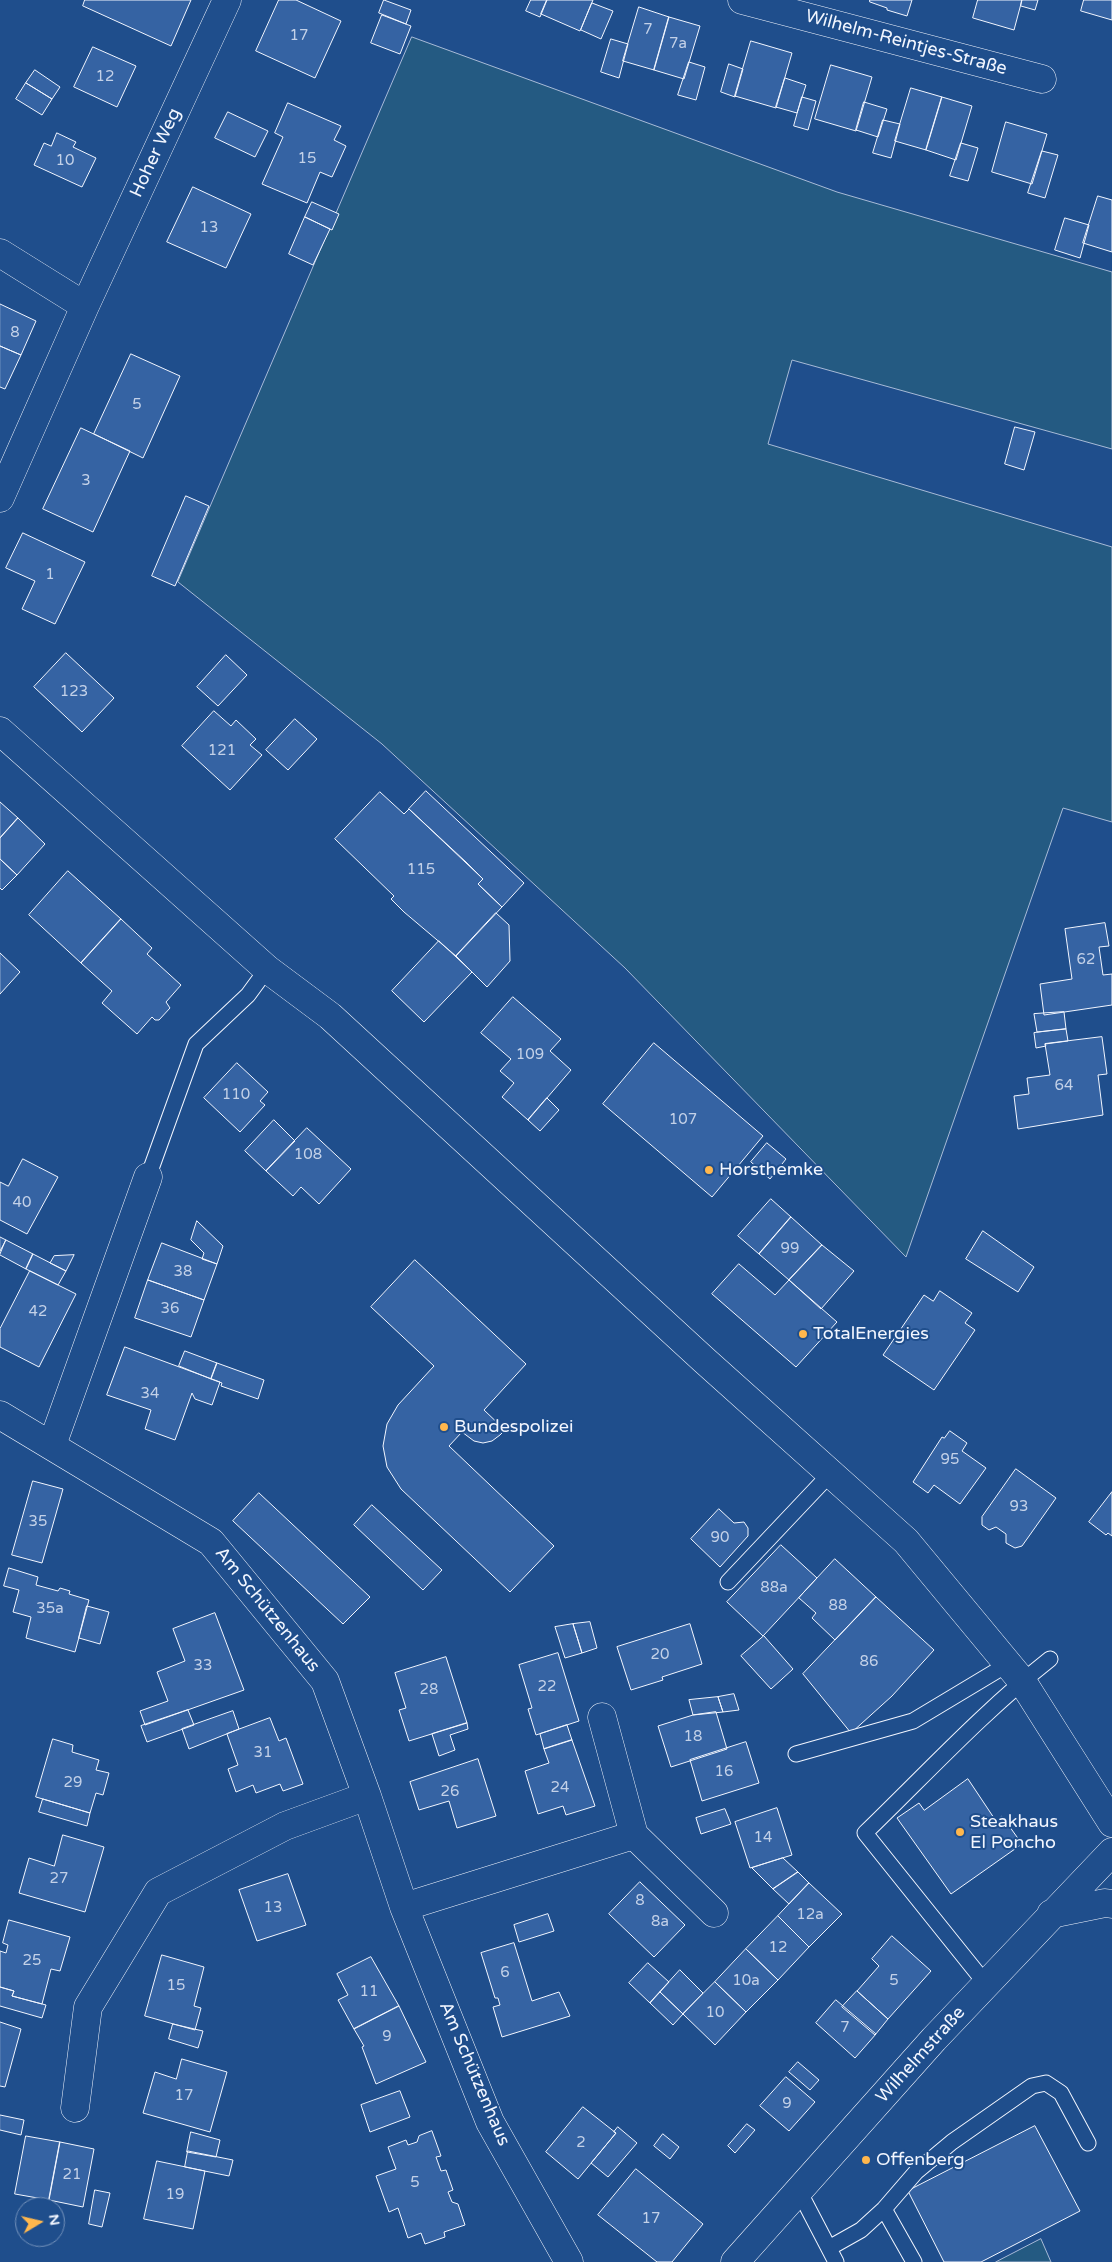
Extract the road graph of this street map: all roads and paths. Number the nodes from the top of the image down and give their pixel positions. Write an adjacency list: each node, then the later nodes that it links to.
1 (227, 0): 5 (street, Hoher Weg)
2 (742, 0): 3 (street, Wilhelm-Reintjes-Straße)
3 (1042, 79)
4 (0, 253): 5 (street)
5 (84, 306): 6 (street, Hoher Weg)
6 (0, 498)
7 (0, 731): 8 (street)
8 (268, 969): 9 (lane); 12 (street)
9 (148, 1178): 11 (street)
10 (0, 1415): 11 (street, Am Schützenhaus)
11 (52, 1445): 18 (street, Am Schützenhaus)
12 (831, 1473): 13 (lane); 15 (street)
13 (728, 1582)
14 (1050, 1659): 15 (lane)
15 (1015, 1673): 17 (lane); 19 (street); 26 (lane)
16 (602, 1717): 20 (street)
17 (796, 1754)
18 (367, 1796): 23 (street, Am Schützenhaus); 27 (street)
19 (1112, 1823)
20 (634, 1835): 23 (street); 24 (street)
21 (1112, 1852): 25 (street, Wilhelmstraße)
22 (1112, 1904): 25 (street)
23 (404, 1907): 32 (street, Am Schützenhaus)
24 (714, 1913)
25 (1051, 1914): 26 (street, Wilhelmstraße)
26 (986, 1984): 29 (street, Wilhelmstraße)
27 (75, 2108)
28 (1088, 2143): 30 (lane)
29 (799, 2191): 31 (lane); 33 (street, Wilhelmstraße)
30 (884, 2209): 31 (lane); 35 (lane)
31 (829, 2248): 34 (lane)
32 (569, 2262)
33 (735, 2262)
34 (836, 2262)
35 (914, 2262)

